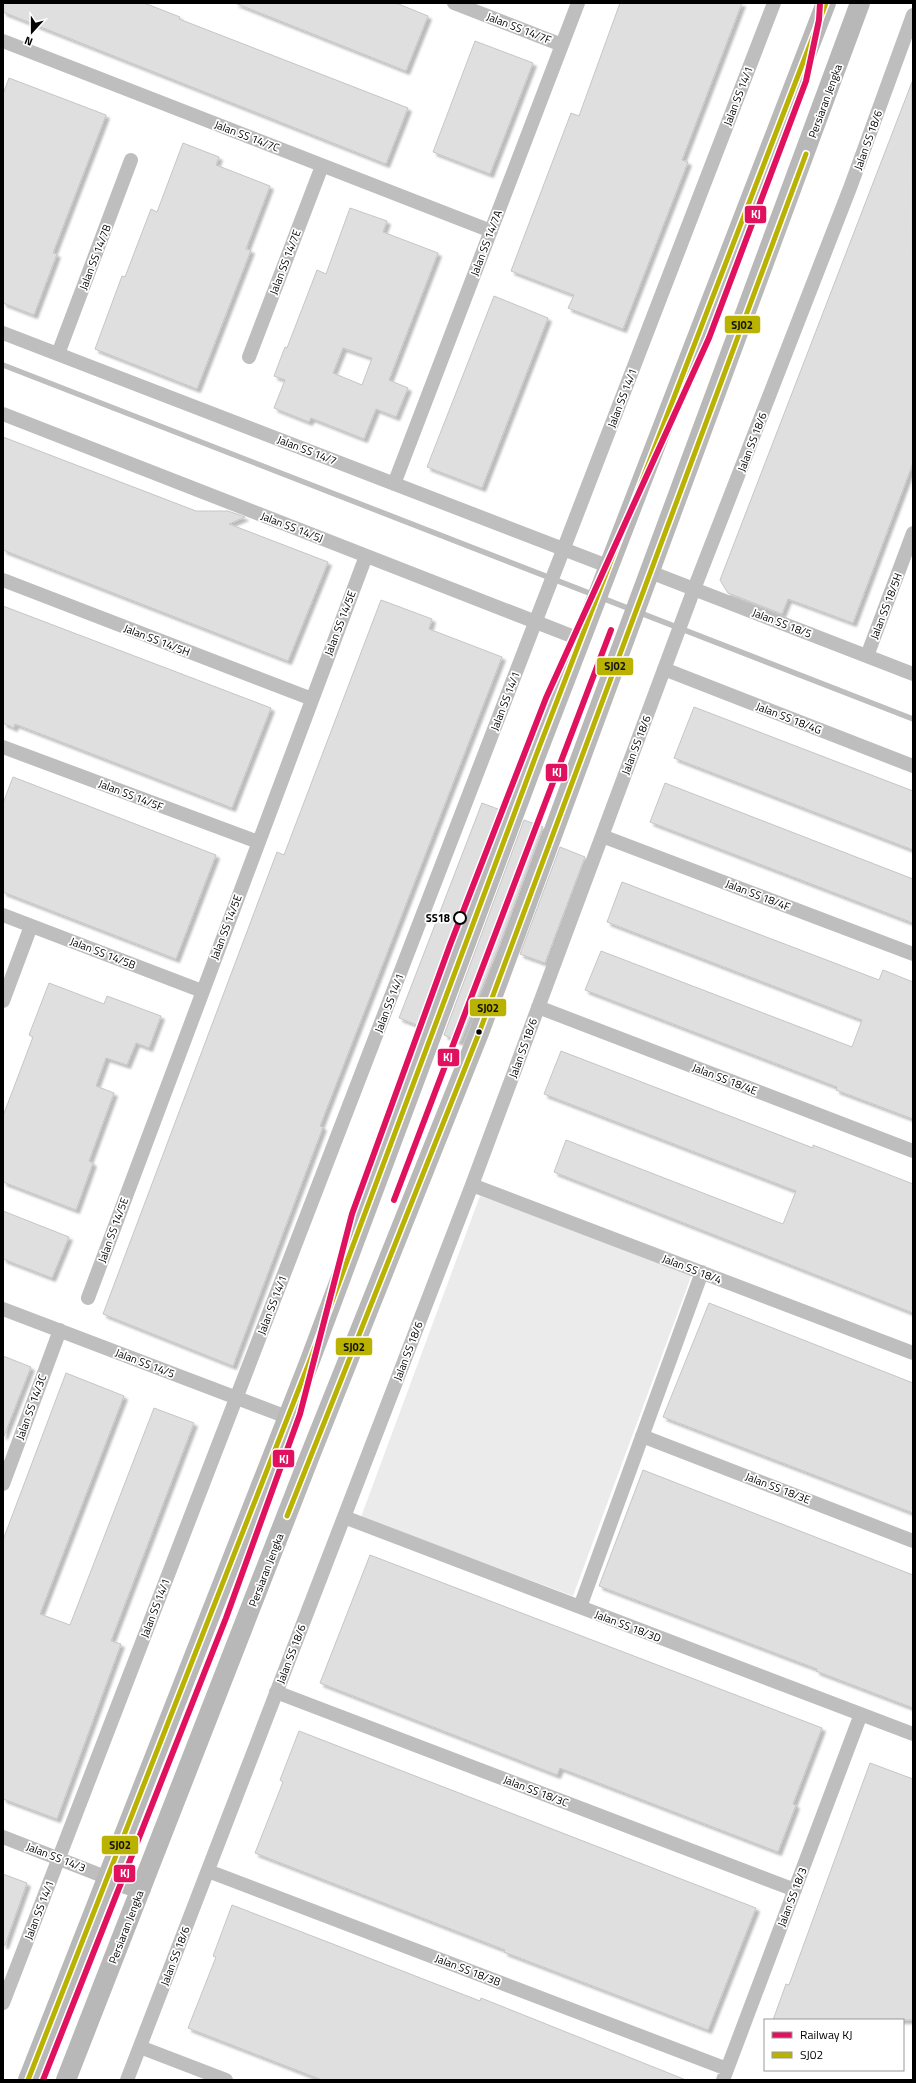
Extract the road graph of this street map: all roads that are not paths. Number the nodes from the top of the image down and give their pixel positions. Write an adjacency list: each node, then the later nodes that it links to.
1 (454, 3): 8 (street, Jalan SS 14/7F)
2 (578, 3): 8 (street, Jalan SS 14/7A)
3 (774, 3): 18 (street, Jalan SS 14/1)
4 (826, 3): 20 (main road)
5 (860, 3): 21 (main road, Persiaran Jengka)
6 (913, 15): 23 (street, Jalan SS 18/6)
7 (3, 42): 10 (street, Jalan SS 14/7C)
8 (562, 45): 11 (street, Jalan SS 14/7A)
9 (131, 160): 13 (street, Jalan SS 14/7B)
10 (322, 166): 11 (street, Jalan SS 14/7C); 14 (street, Jalan SS 14/7E)
11 (491, 231): 16 (street, Jalan SS 14/7A)
12 (3, 333): 13 (street, Jalan SS 14/7)
13 (58, 354): 16 (street, Jalan SS 14/7)
14 (248, 358)
15 (3, 414): 19 (street, Jalan SS 14/5J)
16 (394, 484): 18 (street, Jalan SS 14/7)
17 (913, 533): 26 (street, Jalan SS 18/5H)
18 (564, 549): 20 (street, Jalan SS 14/7); 24 (street, Jalan SS 14/1)
19 (366, 556): 24 (street, Jalan SS 14/5J); 29 (street, Jalan SS 14/5E)
20 (610, 567): 25 (main road)
21 (650, 572): 23 (street, Jalan SS 18/5); 61 (main road, Persiaran Jengka)
22 (3, 580): 29 (street, Jalan SS 14/5H)
23 (694, 589): 26 (street, Jalan SS 18/5); 27 (street, Jalan SS 18/6)
24 (536, 622): 25 (street, Jalan SS 14/5J); 47 (street, Jalan SS 14/1)
25 (582, 640): 48 (main road)
26 (867, 656): 28 (street, Jalan SS 18/5)
27 (664, 669): 31 (street, Jalan SS 18/4G); 32 (street, Jalan SS 18/6)
28 (913, 674)
29 (312, 699): 33 (street, Jalan SS 14/5E)
30 (3, 747): 33 (street, Jalan SS 14/5F)
31 (913, 766)
32 (602, 836): 36 (street, Jalan SS 18/4F); 39 (street, Jalan SS 18/6)
33 (258, 842): 37 (street, Jalan SS 14/5E)
34 (3, 915): 35 (street, Jalan SS 14/5B)
35 (31, 926): 37 (street, Jalan SS 14/5B); 38 (street)
36 (913, 954)
37 (202, 991): 43 (street, Jalan SS 14/5E)
38 (3, 1001)
39 (538, 1007): 40 (street, Jalan SS 18/4E); 41 (street, Jalan SS 18/6)
40 (913, 1151)
41 (472, 1185): 42 (street, Jalan SS 18/4); 51 (street, Jalan SS 18/6)
42 (702, 1272): 46 (street, Jalan SS 18/4); 49 (street)
43 (88, 1298)
44 (3, 1308): 45 (street, Jalan SS 14/5)
45 (60, 1330): 47 (street, Jalan SS 14/5); 50 (street, Jalan SS 14/3C)
46 (913, 1352)
47 (236, 1398): 48 (street, Jalan SS 14/5); 58 (street, Jalan SS 14/1)
48 (287, 1417): 60 (main road)
49 (642, 1436): 52 (street, Jalan SS 18/3E); 53 (street)
50 (3, 1484)
51 (344, 1517): 53 (street, Jalan SS 18/3D); 54 (street, Jalan SS 18/6)
52 (913, 1541)
53 (580, 1607): 55 (street, Jalan SS 18/3D)
54 (276, 1692): 59 (street, Jalan SS 18/6); 62 (street, Jalan SS 18/3C)
55 (861, 1714): 56 (street, Jalan SS 18/3D); 62 (street, Jalan SS 18/3)
56 (913, 1734)
57 (3, 1837): 58 (street, Jalan SS 14/3)
58 (59, 1859): 60 (street, Jalan SS 14/3); 63 (street, Jalan SS 14/1)
59 (208, 1871): 64 (street, Jalan SS 18/6); 65 (street, Jalan SS 18/3B)
60 (108, 1878): 61 (main road); 66 (main road)
61 (141, 1889): 67 (main road, Persiaran Jengka)
62 (795, 1890): 65 (street, Jalan SS 18/3)
63 (3, 2003)
64 (140, 2047): 68 (street, Jalan SS 18/6); 69 (street)
65 (725, 2075)
66 (28, 2080)
67 (66, 2080)
68 (127, 2080)
69 (226, 2080)

